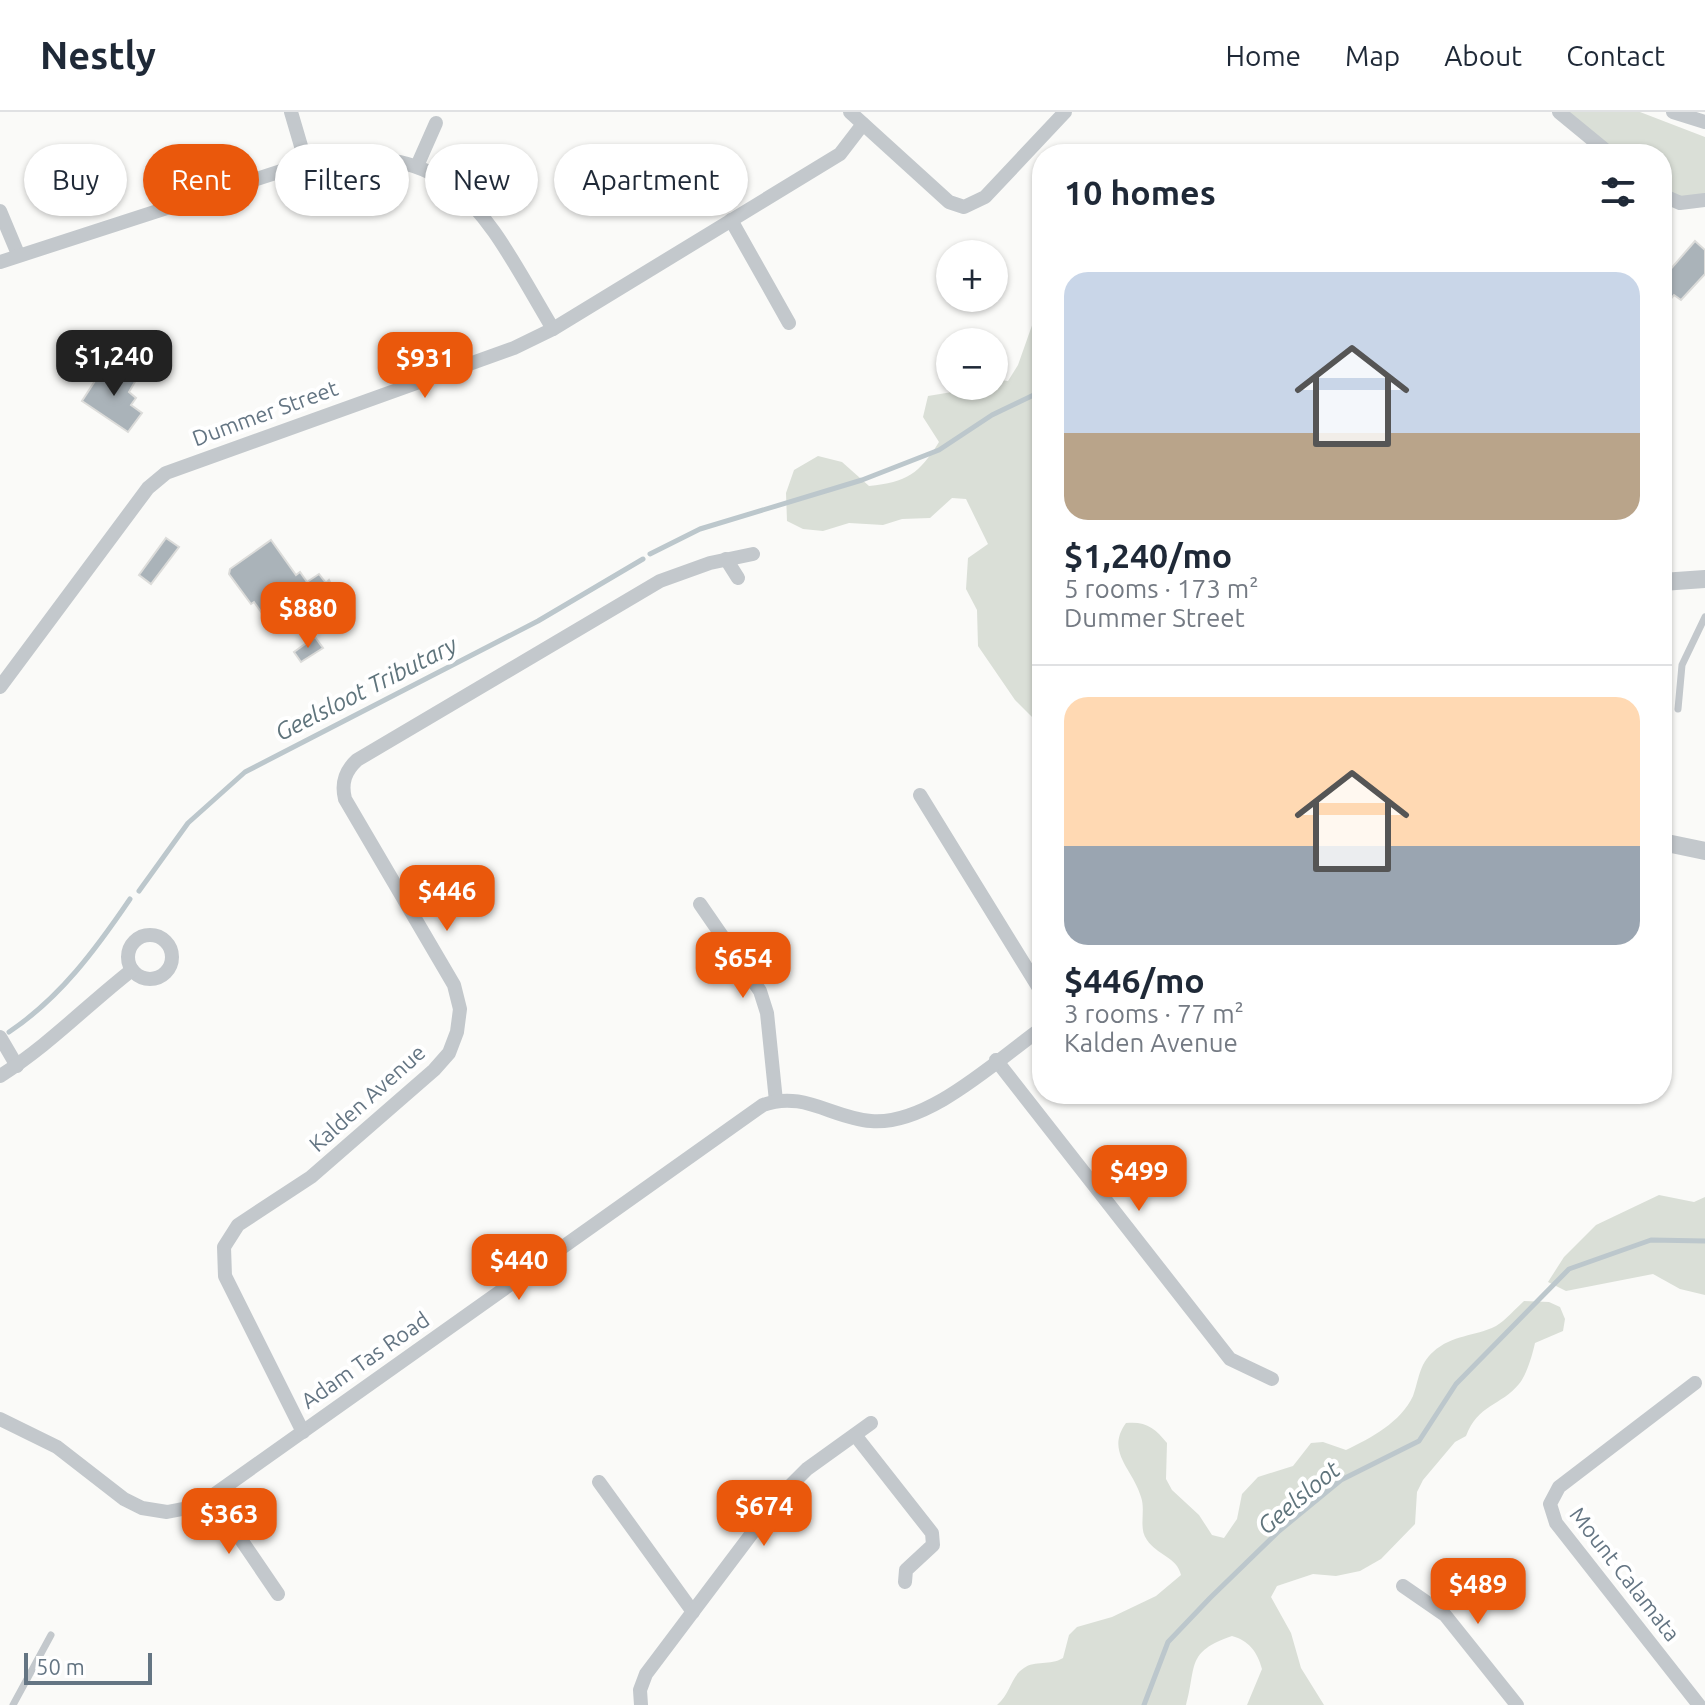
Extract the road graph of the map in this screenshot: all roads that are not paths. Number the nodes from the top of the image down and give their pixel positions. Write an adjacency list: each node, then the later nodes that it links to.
1 (291, 112): 9 (street)
2 (850, 112): 8 (street)
3 (1065, 112): 10 (street)
4 (1559, 112): 11 (street)
5 (1673, 112): 6 (street)
6 (1705, 122)
7 (436, 123): 14 (street)
8 (863, 124): 12 (street); 19 (street, Dummer Street)
9 (300, 144)
10 (1035, 144)
11 (1598, 144)
12 (1032, 147)
13 (409, 165): 14 (street)
14 (417, 166): 23 (street)
15 (275, 173): 20 (street)
16 (1672, 198): 17 (street)
17 (1705, 200)
18 (0, 211): 20 (street)
19 (731, 220): 22 (street); 23 (street, Dummer Street)
20 (18, 254): 21 (street)
21 (0, 262)
22 (789, 323)
23 (553, 329): 30 (street, Dummer Street)
24 (753, 554): 25 (street, Kalden Avenue)
25 (726, 559): 26 (street); 48 (street, Kalden Avenue)
26 (738, 578)
27 (1705, 579): 28 (street)
28 (1672, 581)
29 (1705, 617): 31 (lane)
30 (0, 687)
31 (1678, 709)
32 (920, 795): 37 (street)
33 (1672, 844): 34 (street)
34 (1705, 851)
35 (700, 904): 43 (street)
36 (132, 970): 41 (street)
37 (1032, 977)
38 (1032, 1035): 40 (street)
39 (0, 1037): 41 (street)
40 (996, 1060): 43 (street); 44 (street)
41 (17, 1066): 42 (street)
42 (0, 1076)
43 (776, 1101): 48 (street, Adam Tas Road)
44 (1272, 1379)
45 (1695, 1383): 60 (street, Mount Calamata)
46 (0, 1419): 51 (street, Adam Tas Road)
47 (871, 1423): 49 (street)
48 (303, 1432): 51 (street, Adam Tas Road)
49 (855, 1435): 52 (street); 55 (street)
50 (599, 1482): 55 (street)
51 (212, 1497): 54 (street)
52 (905, 1582)
53 (1403, 1586): 59 (street)
54 (278, 1594)
55 (693, 1612): 58 (street)
56 (51, 1635): 57 (lane)
57 (13, 1705)
58 (641, 1705)
59 (1517, 1705)
60 (1699, 1705)

